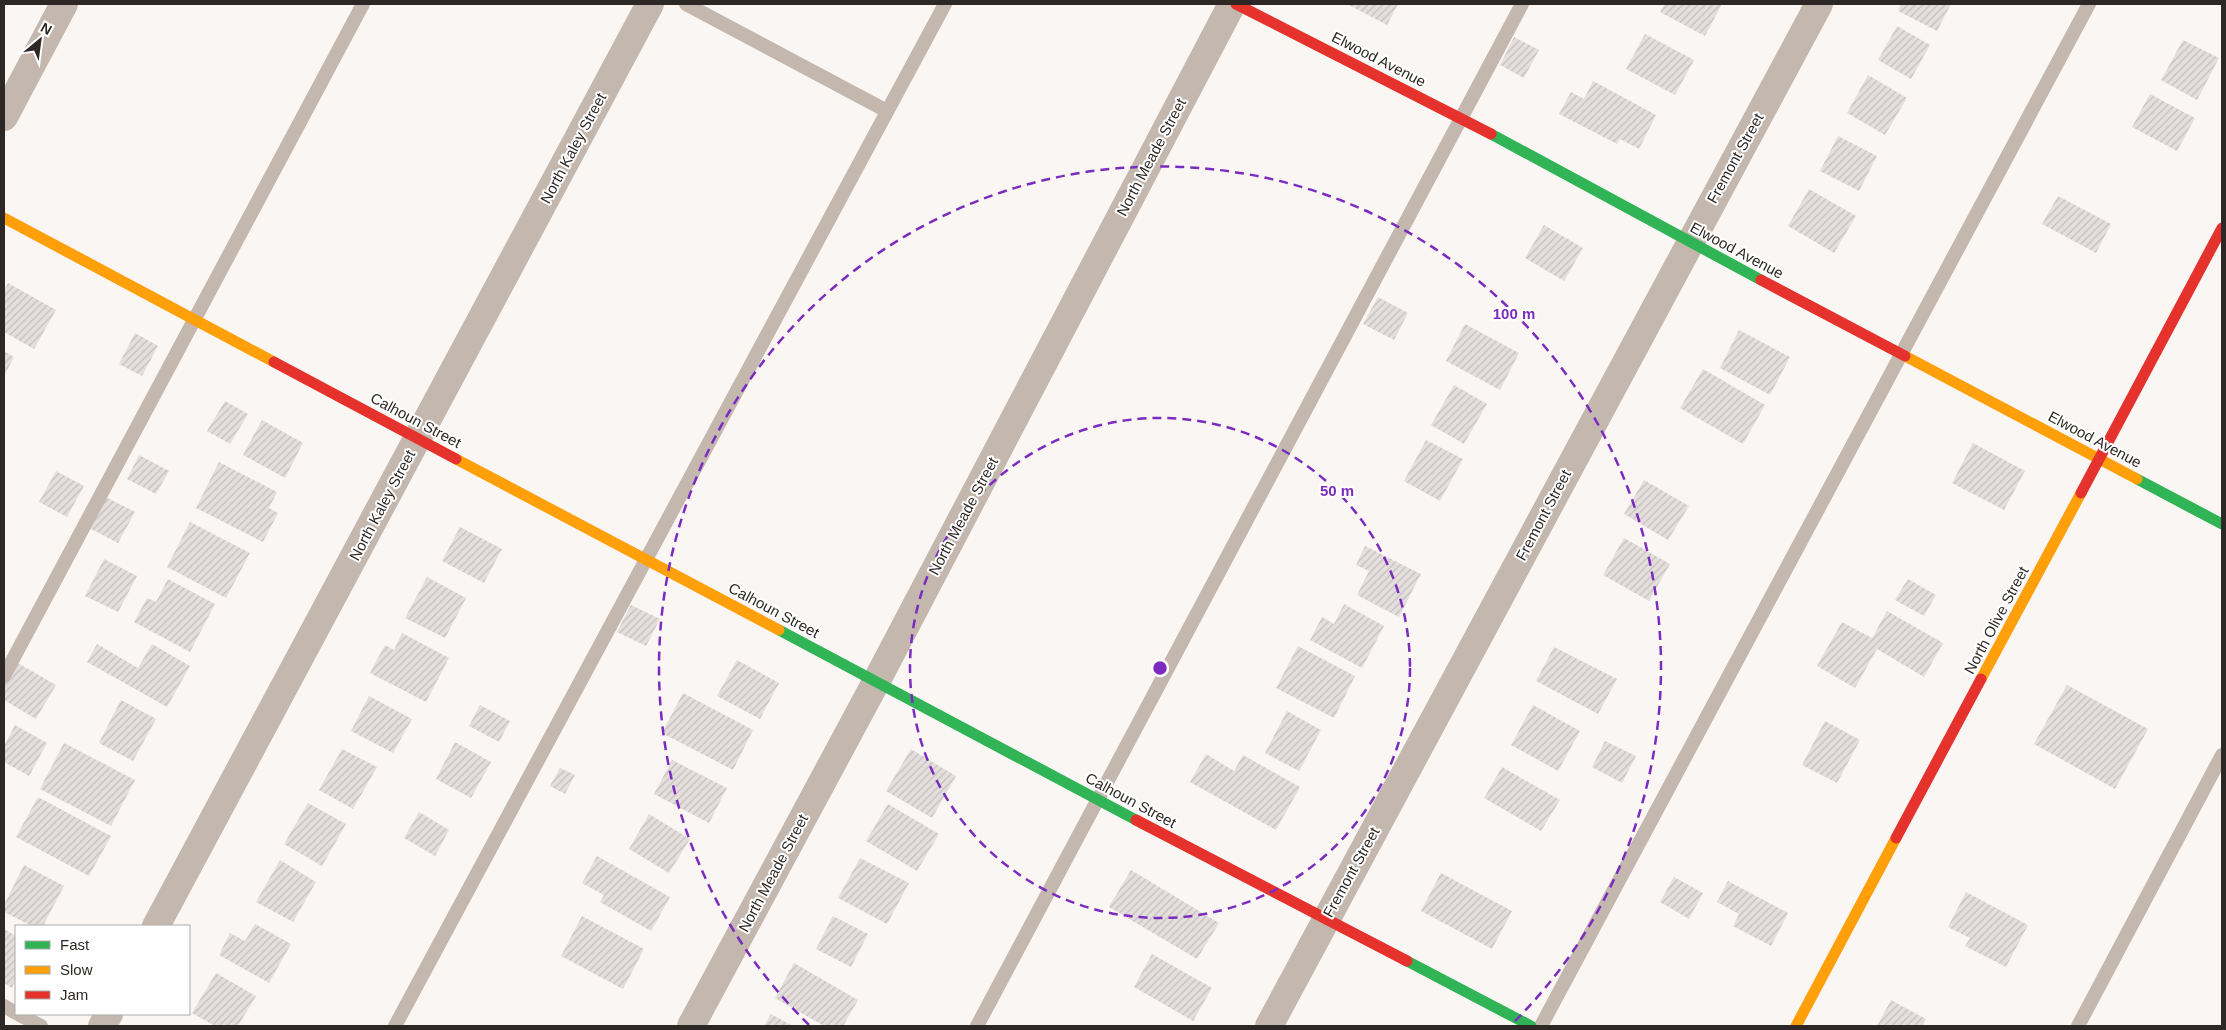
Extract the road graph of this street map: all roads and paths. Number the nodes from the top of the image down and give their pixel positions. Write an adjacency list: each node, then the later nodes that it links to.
1 (64, 4): 12 (street)
2 (363, 4): 17 (lane)
3 (650, 4): 19 (street, North Kaley Street)
4 (686, 4): 11 (lane)
5 (945, 4): 11 (lane)
6 (1232, 4): 24 (street, North Meade Street)
7 (1236, 4): 13 (street, Elwood Avenue)
8 (1522, 4): 13 (lane)
9 (1819, 4): 16 (street, Fremont Street)
10 (2089, 4): 18 (lane)
11 (887, 111): 22 (lane)
12 (4, 117)
13 (1462, 118): 16 (street, Elwood Avenue); 26 (lane)
14 (4, 218): 17 (street, Calhoun Street)
15 (2222, 228): 20 (street, North Olive Street)
16 (1689, 242): 18 (street, Elwood Avenue); 27 (street, Fremont Street)
17 (195, 320): 19 (street, Calhoun Street); 23 (lane)
18 (1902, 353): 20 (street, Elwood Avenue); 38 (lane)
19 (418, 438): 22 (street, Calhoun Street); 28 (street, North Kaley Street)
20 (2099, 458): 21 (street, Elwood Avenue); 39 (street, North Olive Street)
21 (2222, 524)
22 (647, 560): 24 (street, Calhoun Street); 33 (lane)
23 (4, 676)
24 (876, 682): 26 (street, Calhoun Street); 34 (street, North Meade Street)
25 (2222, 755): 40 (lane)
26 (1098, 800): 27 (street, Calhoun Street); 35 (lane)
27 (1325, 919): 36 (street, Fremont Street); 37 (street, Calhoun Street)
28 (157, 925)
29 (21, 1015): 31 (lane)
30 (108, 1015): 32 (street)
31 (41, 1026)
32 (102, 1026)
33 (395, 1026)
34 (691, 1026)
35 (977, 1026)
36 (1269, 1026)
37 (1531, 1026)
38 (1541, 1026)
39 (1796, 1026)
40 (2078, 1026)

